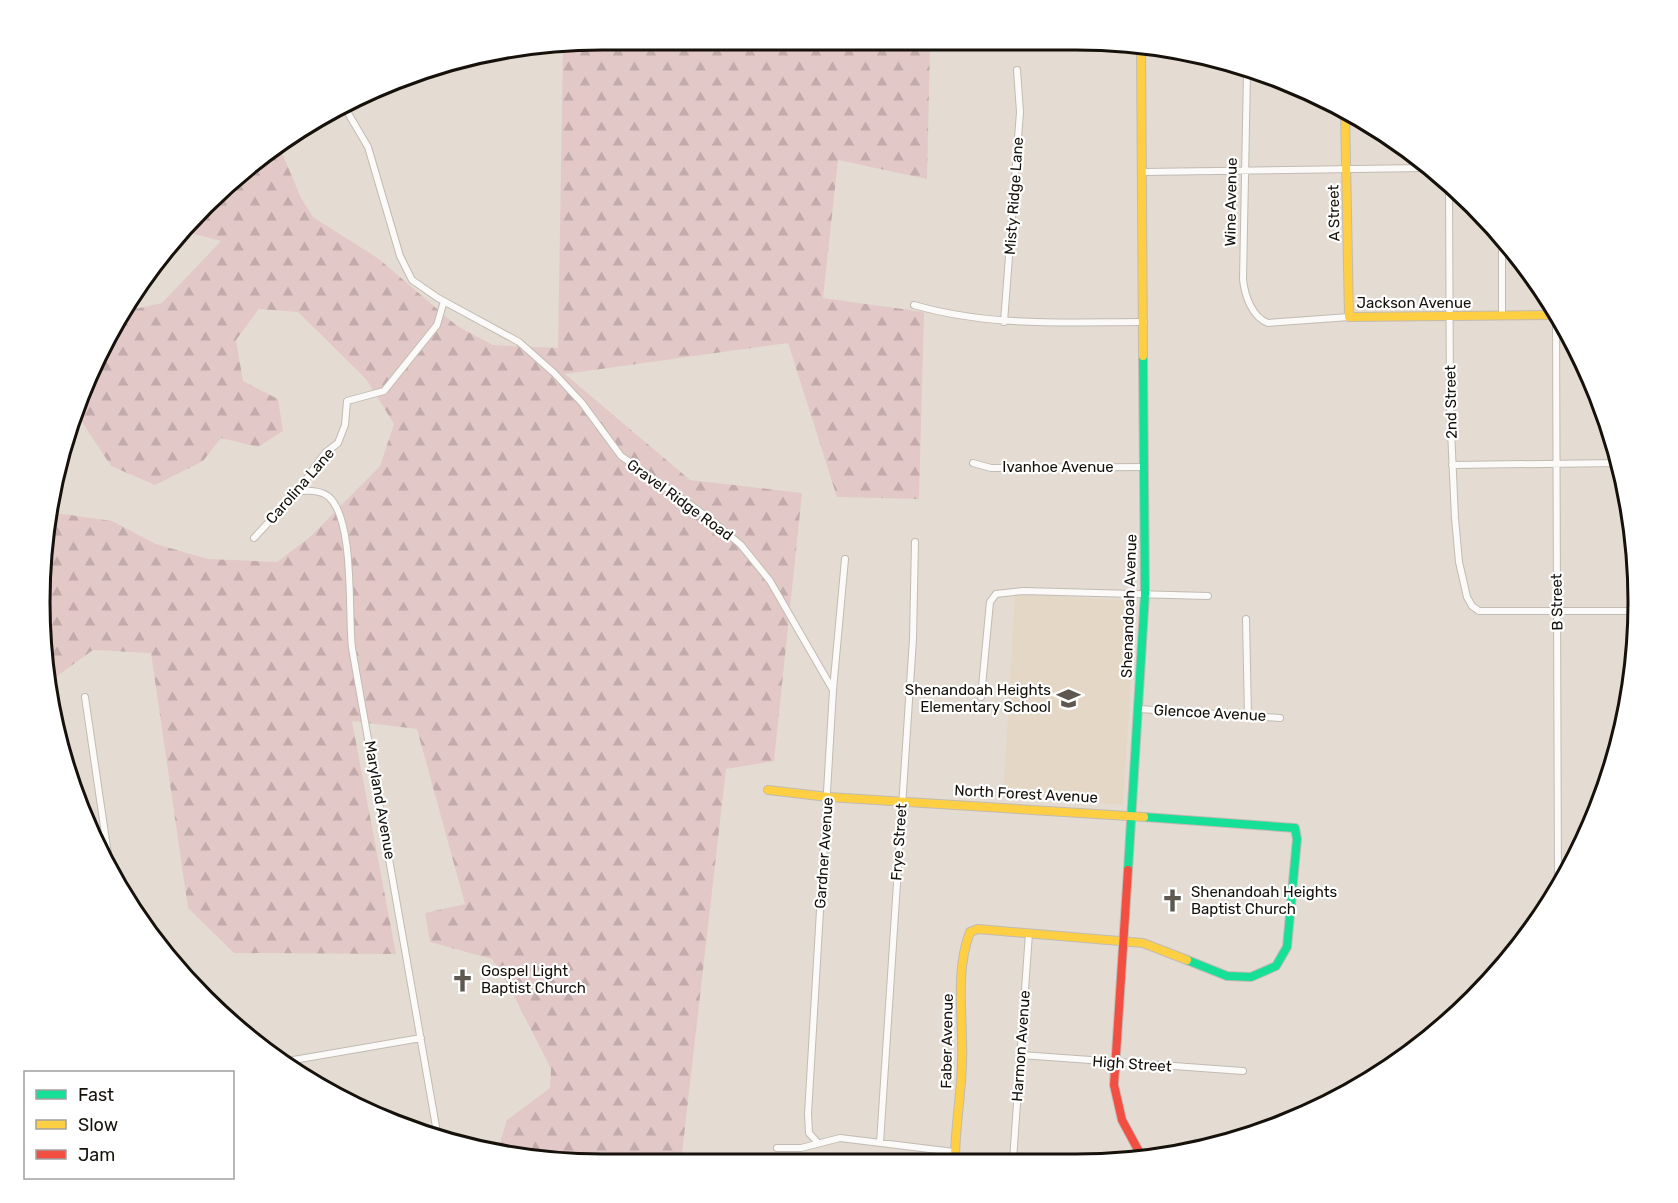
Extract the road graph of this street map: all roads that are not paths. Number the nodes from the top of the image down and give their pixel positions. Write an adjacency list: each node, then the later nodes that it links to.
1 (1141, 53): 9 (street, Shenandoah Avenue)
2 (1017, 70): 18 (street, Misty Ridge Lane)
3 (1247, 77): 8 (street, Wine Avenue)
4 (347, 111): 12 (street, Gravel Ridge Road)
5 (1345, 119): 7 (street, A Street)
6 (1418, 168): 7 (street)
7 (1347, 170): 8 (street); 16 (street, A Street)
8 (1245, 171): 9 (street); 20 (street, Wine Avenue)
9 (1142, 172): 19 (street, Shenandoah Avenue)
10 (1449, 194): 17 (street, 2nd Street)
11 (1502, 250): 15 (street)
12 (444, 301): 27 (street, Carolina Lane); 36 (street, Gravel Ridge Road)
13 (914, 305): 18 (street)
14 (1548, 315): 15 (street, Jackson Avenue)
15 (1502, 316): 17 (street, Jackson Avenue)
16 (1349, 317): 17 (street, Jackson Avenue); 20 (street, Jackson Avenue)
17 (1450, 317): 25 (street, 2nd Street)
18 (1004, 322): 19 (street)
19 (1144, 322): 26 (street, Shenandoah Avenue)
20 (1268, 323)
21 (1558, 331): 22 (street, B Street)
22 (1554, 463): 23 (street); 25 (street); 33 (street, B Street)
23 (1611, 463)
24 (973, 464): 26 (street, Ivanhoe Avenue)
25 (1452, 465): 33 (street, 2nd Street)
26 (1144, 467): 31 (street, Shenandoah Avenue)
27 (297, 492): 28 (street, Carolina Lane); 50 (street, Maryland Avenue)
28 (254, 538)
29 (915, 542): 44 (street, Frye Street)
30 (845, 559): 36 (street, Gardner Avenue)
31 (1145, 594): 32 (street); 38 (street); 39 (street, Shenandoah Avenue)
32 (1208, 596)
33 (1557, 611): 34 (street); 47 (street, B Street)
34 (1628, 611)
35 (1246, 619): 40 (street)
36 (833, 690): 43 (street, Gardner Avenue)
37 (85, 697): 46 (street)
38 (981, 698)
39 (1139, 709): 40 (street, Glencoe Avenue); 45 (street, Shenandoah Avenue)
40 (1248, 716): 41 (street, Glencoe Avenue)
41 (1280, 718)
42 (768, 790): 43 (street, North Forest Avenue)
43 (828, 797): 44 (street, North Forest Avenue); 56 (street, Gardner Avenue)
44 (902, 801): 45 (street, North Forest Avenue); 57 (street, Frye Street)
45 (1133, 814): 49 (street, Shenandoah Avenue); 49 (street, North Forest Avenue)
46 (107, 848)
47 (1558, 872)
48 (1029, 933): 49 (street); 51 (street, Harmon Avenue); 61 (street, Faber Avenue)
49 (1124, 940): 53 (street, Shenandoah Avenue)
50 (421, 1038): 52 (street); 55 (street, Maryland Avenue)
51 (1021, 1056): 53 (street, High Street); 62 (street, Harmon Avenue)
52 (295, 1060)
53 (1115, 1063): 54 (street, High Street); 59 (street, Shenandoah Avenue)
54 (1243, 1071)
55 (436, 1128)
56 (818, 1143): 57 (street); 58 (street)
57 (880, 1143): 60 (street)
58 (777, 1148)
59 (1138, 1150)
60 (943, 1154)
61 (955, 1154)
62 (1013, 1154)

